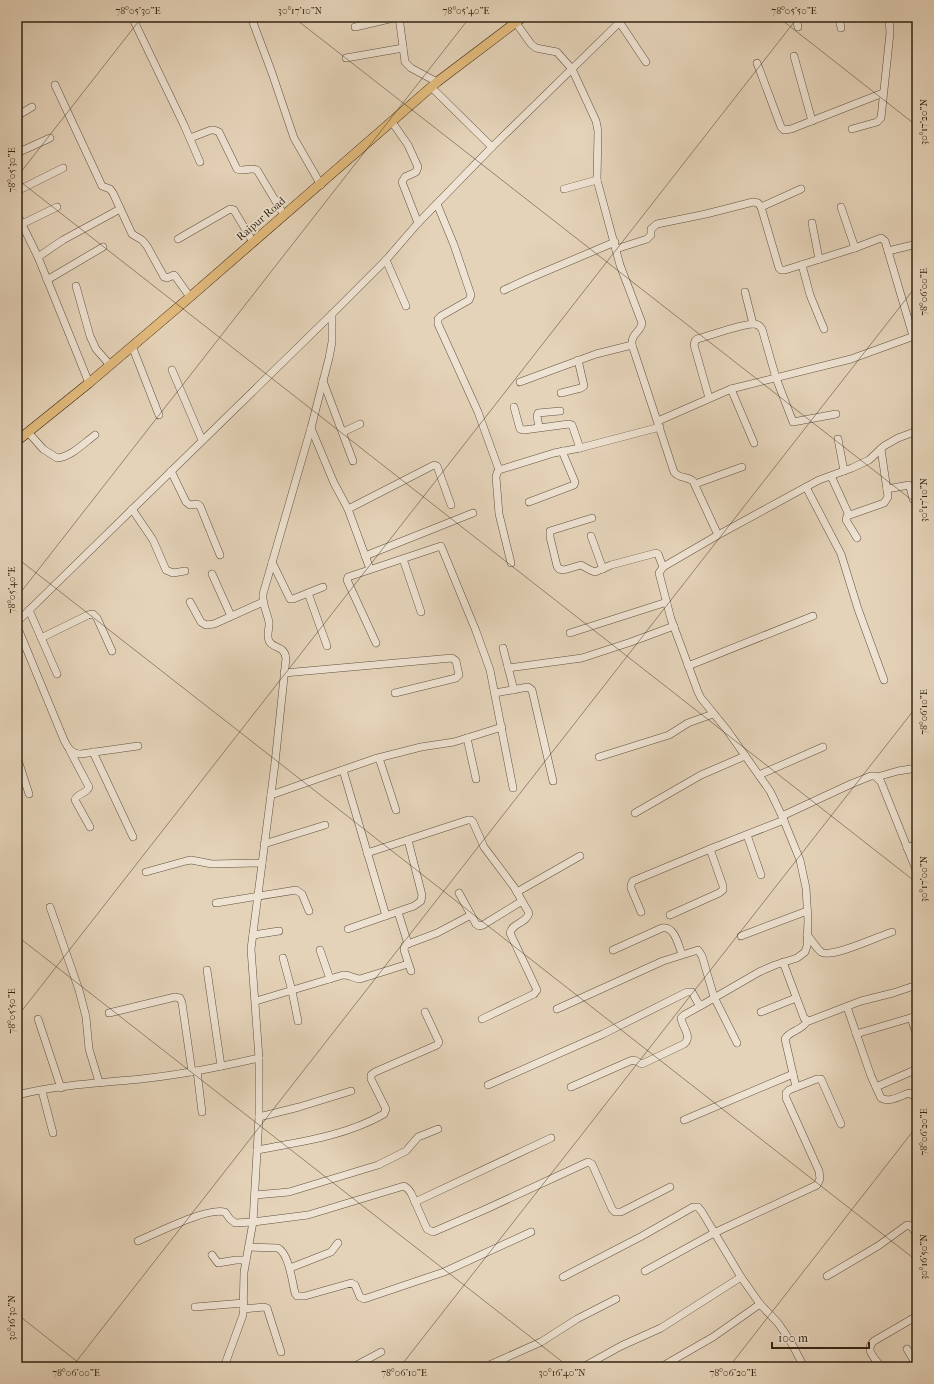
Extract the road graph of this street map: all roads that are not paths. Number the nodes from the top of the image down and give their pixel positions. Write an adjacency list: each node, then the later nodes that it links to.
1 (132, 17): 28 (street)
2 (251, 17): 34 (street)
3 (398, 17): 10 (street); 13 (street)
4 (625, 17): 9 (street)
5 (796, 17): 11 (street)
6 (839, 17): 12 (street)
7 (889, 17): 21 (street)
8 (517, 19): 18 (street); 19 (main road, Raipur Road)
9 (620, 23): 16 (street); 18 (street)
10 (355, 27)
11 (798, 27)
12 (841, 28)
13 (403, 48): 15 (street); 19 (street)
14 (794, 56): 24 (street)
15 (346, 58)
16 (646, 62)
17 (757, 63): 24 (street)
18 (572, 69): 29 (street); 33 (street)
19 (434, 84): 25 (main road, Raipur Road); 29 (street)
20 (55, 85): 42 (street)
21 (884, 93): 24 (street); 26 (street)
22 (32, 107): 23 (street)
23 (17, 116)
24 (812, 121)
25 (392, 122): 34 (main road, Raipur Road); 45 (street)
26 (852, 129)
27 (50, 138): 30 (street)
28 (190, 138): 31 (street); 44 (street)
29 (492, 147): 38 (street)
30 (17, 153)
31 (200, 162)
32 (64, 168): 37 (street)
33 (597, 180): 35 (street); 51 (street)
34 (320, 184): 44 (main road, Raipur Road)
35 (564, 189)
36 (801, 189): 40 (street)
37 (17, 191)
38 (437, 204): 45 (street); 102 (street)
39 (57, 207): 47 (street)
40 (761, 207): 51 (street); 58 (street)
41 (841, 207): 53 (street)
42 (120, 209): 55 (street); 63 (street)
43 (17, 214): 47 (street)
44 (284, 215): 49 (main road, Raipur Road)
45 (418, 223): 56 (street)
46 (812, 223): 57 (street)
47 (22, 224): 55 (street)
48 (178, 239): 49 (street)
49 (254, 242): 63 (main road, Raipur Road)
50 (913, 245): 54 (street)
51 (615, 246): 61 (street); 69 (street)
52 (103, 247): 59 (street)
53 (855, 248): 54 (street); 57 (street)
54 (888, 251): 68 (street)
55 (38, 257): 59 (street)
56 (386, 260): 64 (street); 65 (street)
57 (819, 260): 58 (street)
58 (802, 265): 67 (street)
59 (47, 280): 77 (street)
60 (76, 286): 72 (street)
61 (504, 290)
62 (745, 292): 66 (street)
63 (190, 297): 70 (main road, Raipur Road)
64 (406, 306)
65 (332, 314): 75 (street); 94 (street)
66 (753, 324): 74 (street); 80 (street)
67 (824, 329)
68 (915, 335): 74 (street)
69 (632, 345): 71 (street); 86 (street)
70 (132, 346): 72 (main road, Raipur Road); 84 (street)
71 (578, 360): 76 (street); 79 (street)
72 (110, 366): 77 (main road, Raipur Road)
73 (172, 370): 94 (street)
74 (776, 378): 78 (street); 83 (street)
75 (323, 381): 88 (street); 91 (street)
76 (520, 382)
77 (89, 383): 90 (main road, Raipur Road)
78 (731, 389): 80 (street); 96 (street)
79 (561, 393)
80 (709, 398): 86 (street)
81 (514, 407): 87 (street)
82 (560, 411): 87 (street)
83 (836, 414)
84 (159, 415)
85 (360, 424): 91 (street)
86 (659, 424): 97 (street); 106 (street)
87 (538, 427): 97 (street)
88 (311, 428): 113 (street); 123 (street)
89 (917, 431): 98 (street)
90 (28, 432): 92 (street); 95 (main road, Raipur Road)
91 (343, 432): 100 (street)
92 (95, 435)
93 (838, 439): 104 (street)
94 (202, 440): 103 (street)
95 (17, 441)
96 (754, 443)
97 (580, 448): 99 (street)
98 (881, 449): 104 (street); 108 (street)
99 (562, 451): 102 (street); 110 (street)
100 (353, 461)
101 (742, 467): 106 (street)
102 (499, 470): 124 (street)
103 (171, 471): 112 (street); 120 (street)
104 (844, 471): 105 (street)
105 (831, 476): 107 (street); 115 (street)
106 (695, 484): 117 (street)
107 (806, 487): 117 (street); 152 (street)
108 (888, 489): 109 (street); 115 (street)
109 (913, 499)
110 (529, 502)
111 (451, 505): 113 (street)
112 (132, 509): 128 (street); 135 (street)
113 (348, 509): 121 (street)
114 (473, 513): 121 (street)
115 (849, 515): 119 (street)
116 (592, 518): 127 (street)
117 (718, 535): 125 (street)
118 (591, 536): 127 (street)
119 (857, 538)
120 (220, 555)
121 (365, 556): 126 (street)
122 (403, 559): 126 (street); 136 (street); 155 (street)
123 (272, 562): 131 (street); 133 (street)
124 (511, 563)
125 (663, 567): 127 (street); 134 (street)
126 (370, 569): 144 (street)
127 (603, 569)
128 (185, 571)
129 (212, 574): 137 (street)
130 (323, 587): 131 (street)
131 (308, 593): 145 (street)
132 (190, 602): 137 (street)
133 (263, 602): 137 (street); 150 (street)
134 (667, 602): 141 (street); 142 (street)
135 (29, 610): 139 (street); 143 (street)
136 (421, 612)
137 (230, 616)
138 (813, 616): 148 (street)
139 (17, 622)
140 (17, 626): 161 (street)
141 (674, 626): 148 (street); 149 (street)
142 (570, 633)
143 (41, 638): 147 (street); 151 (street)
144 (376, 643)
145 (327, 646)
146 (503, 648): 149 (street)
147 (112, 651)
148 (688, 666): 156 (street)
149 (508, 668): 153 (street)
150 (284, 673): 154 (street); 175 (street)
151 (57, 674)
152 (884, 680)
153 (514, 690): 155 (street); 172 (street)
154 (395, 692)
155 (495, 692): 157 (street)
156 (713, 714): 163 (street); 165 (street)
157 (502, 727): 158 (street); 173 (street)
158 (467, 738): 166 (street); 171 (street)
159 (138, 746): 162 (street)
160 (823, 747): 169 (street)
161 (70, 751): 162 (street); 180 (street)
162 (93, 752): 182 (street)
163 (745, 756): 169 (street); 177 (street)
164 (17, 757): 174 (street)
165 (598, 757)
166 (379, 758): 168 (street); 176 (street)
167 (917, 768): 170 (street)
168 (343, 770): 175 (street); 188 (street)
169 (759, 774): 178 (street)
170 (876, 777): 178 (street); 186 (street)
171 (476, 778)
172 (553, 781)
173 (513, 788)
174 (28, 794)
175 (271, 794): 184 (street)
176 (396, 810)
177 (635, 813)
178 (783, 818): 181 (street); 201 (street)
179 (325, 826): 184 (street)
180 (90, 827)
181 (747, 835): 187 (street); 193 (street)
182 (132, 837)
183 (408, 840): 188 (street); 194 (street); 202 (street)
184 (264, 844): 190 (street)
185 (917, 844): 186 (street)
186 (907, 848): 192 (street)
187 (710, 849): 203 (street); 205 (street)
188 (367, 853): 206 (street)
189 (580, 856): 194 (street)
190 (262, 863): 191 (street); 196 (street)
191 (146, 872)
192 (917, 872)
193 (761, 875)
194 (517, 892): 197 (street)
195 (459, 893): 204 (street)
196 (258, 897): 198 (street); 200 (street); 210 (street)
197 (522, 901): 204 (street); 236 (street)
198 (216, 903)
199 (50, 907): 247 (street)
200 (309, 911)
201 (807, 911): 211 (street); 212 (street)
202 (398, 912): 206 (street); 213 (street)
203 (641, 912)
204 (471, 915): 213 (street)
205 (670, 915)
206 (386, 916): 207 (street)
207 (348, 929)
208 (279, 931): 210 (street)
209 (892, 932): 211 (street)
210 (252, 935): 227 (street)
211 (807, 935): 218 (street)
212 (741, 936)
213 (408, 944): 219 (street)
214 (320, 950): 222 (street)
215 (613, 950): 216 (street)
216 (682, 954): 225 (street); 230 (street)
217 (283, 958): 224 (street)
218 (783, 962): 225 (street); 226 (street)
219 (408, 964): 221 (street); 222 (street)
220 (207, 970): 243 (street)
221 (411, 972)
222 (330, 979): 224 (street)
223 (917, 985): 229 (street)
224 (292, 991): 227 (street); 237 (street)
225 (714, 997): 228 (street); 241 (street)
226 (796, 998): 232 (street); 238 (street)
227 (256, 1001): 242 (street)
228 (702, 1004): 248 (street); 249 (street)
229 (847, 1007): 238 (street); 239 (street)
230 (557, 1009)
231 (425, 1012): 264 (street)
232 (761, 1012)
233 (109, 1013): 245 (street)
234 (914, 1017): 239 (street); 240 (street)
235 (38, 1019): 252 (street)
236 (482, 1019)
237 (298, 1020)
238 (807, 1021): 246 (street)
239 (856, 1034): 251 (street)
240 (917, 1036)
241 (737, 1043)
242 (259, 1058): 243 (street); 258 (street)
243 (221, 1066): 245 (street)
244 (917, 1069): 251 (street)
245 (195, 1071): 247 (street); 257 (street)
246 (793, 1074): 250 (street); 259 (street)
247 (99, 1082): 252 (street)
248 (488, 1085)
249 (571, 1087)
250 (796, 1087): 260 (street); 271 (street)
251 (876, 1087): 256 (street)
252 (61, 1088): 253 (street)
253 (42, 1091): 255 (street); 262 (street)
254 (351, 1091): 258 (street)
255 (17, 1095)
256 (917, 1098)
257 (202, 1112)
258 (259, 1117): 264 (street)
259 (684, 1120)
260 (841, 1124)
261 (438, 1128): 266 (street)
262 (53, 1133)
263 (551, 1138): 267 (street)
264 (258, 1150): 266 (street)
265 (670, 1187): 267 (street)
266 (255, 1195): 268 (street)
267 (415, 1202): 268 (street)
268 (253, 1222): 272 (street); 274 (street)
269 (916, 1230): 279 (street)
270 (531, 1232): 277 (street)
271 (714, 1233): 278 (street); 280 (street); 281 (street)
272 (138, 1241)
273 (338, 1243): 277 (street)
274 (249, 1247): 276 (street); 277 (street)
275 (212, 1255): 276 (street)
276 (246, 1260): 284 (street)
277 (290, 1268)
278 (645, 1271)
279 (827, 1276)
280 (563, 1277)
281 (741, 1277): 283 (street); 294 (street)
282 (616, 1299): 293 (street)
283 (760, 1304): 295 (street); 296 (street)
284 (244, 1306): 285 (street); 288 (street); 291 (street)
285 (194, 1307)
286 (917, 1316): 297 (street)
287 (907, 1349): 290 (street)
288 (281, 1352)
289 (381, 1352): 292 (street)
290 (917, 1366)
291 (224, 1367)
292 (353, 1367)
293 (485, 1367)
294 (583, 1367)
295 (661, 1367)
296 (804, 1367)
297 (881, 1367)

